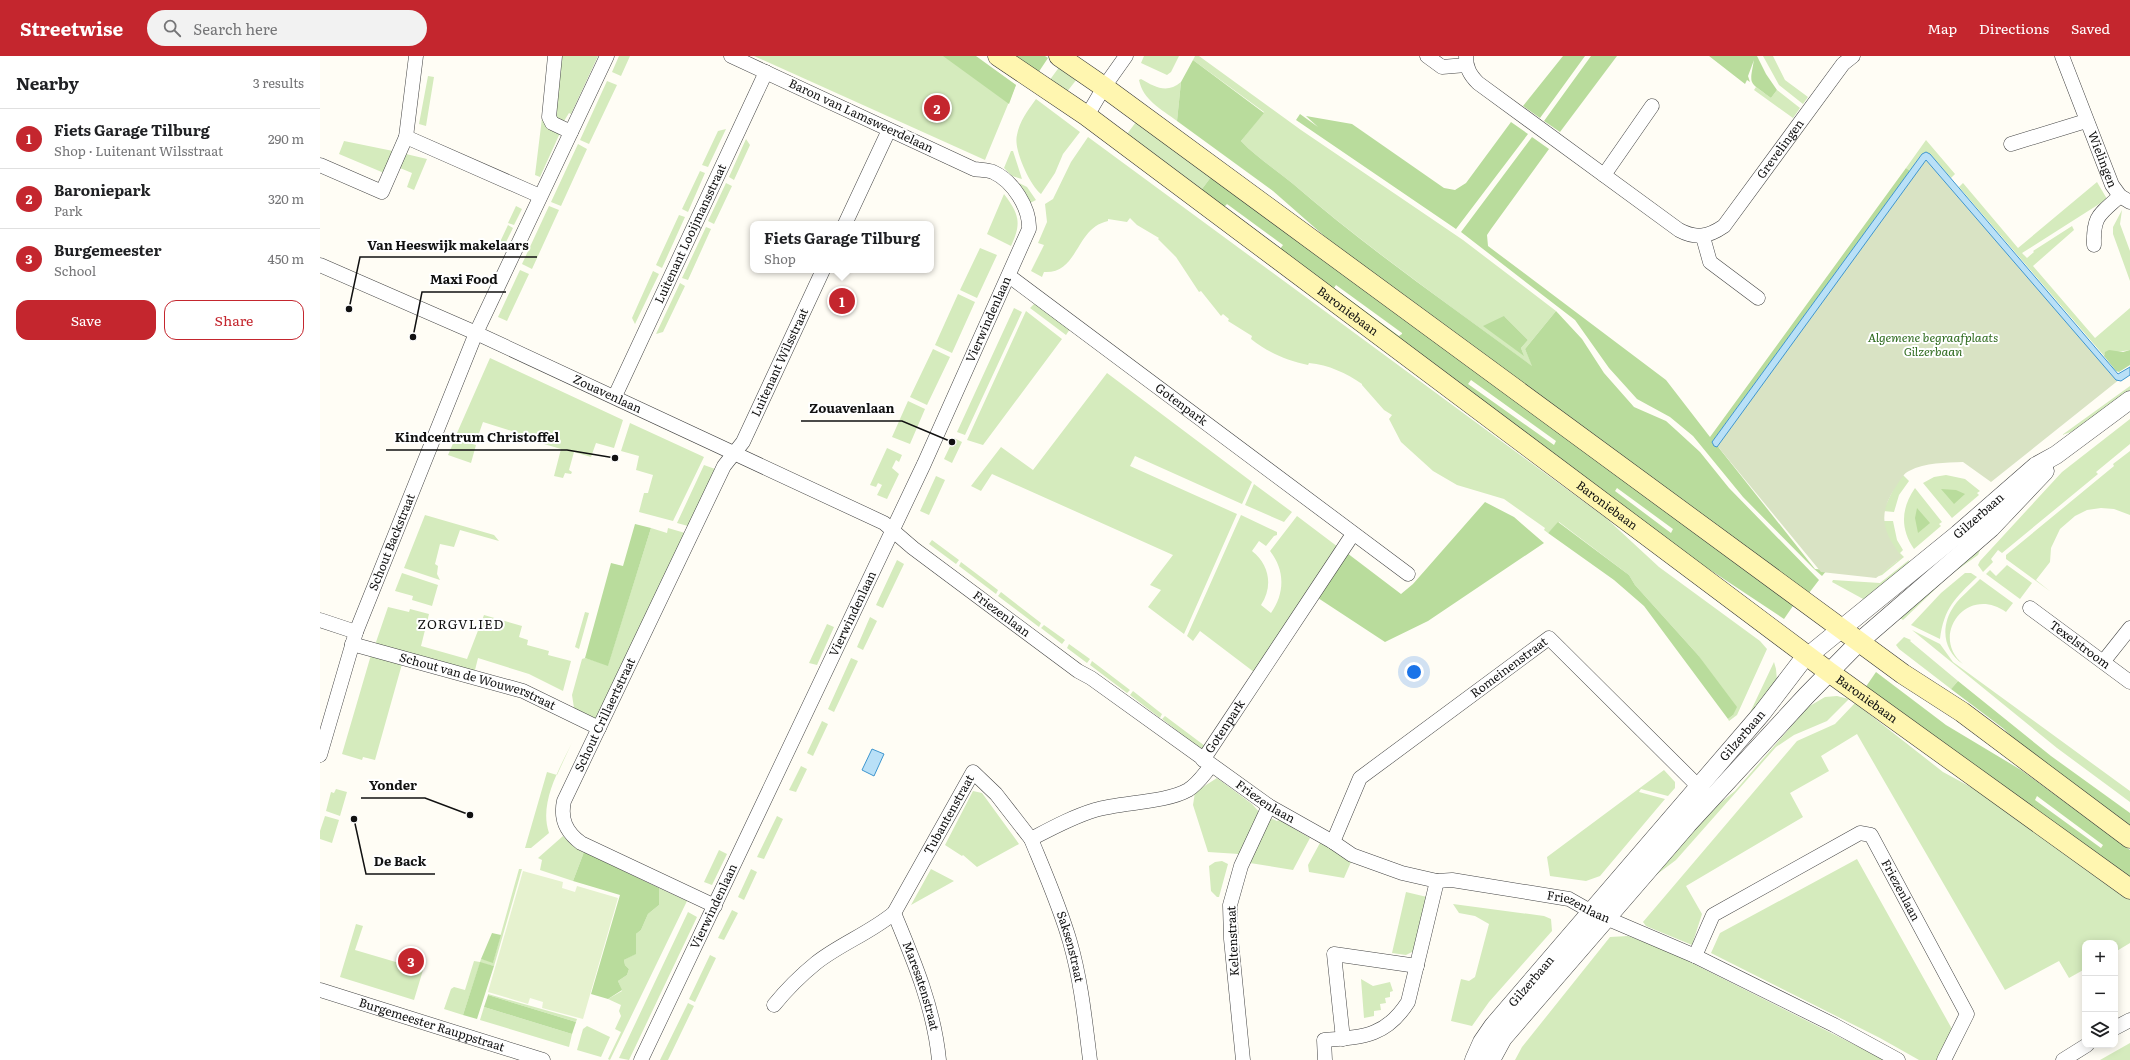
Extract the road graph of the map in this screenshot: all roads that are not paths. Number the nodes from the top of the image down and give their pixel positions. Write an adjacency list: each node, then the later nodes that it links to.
1 (416, 56): 19 (street)
2 (555, 56): 18 (street)
3 (607, 56): 18 (street, Schout Backstraat)
4 (731, 56): 12 (street, Baron van Lamsweerdelaan)
5 (998, 56): 15 (main road, Baroniebaan)
6 (1059, 56): 13 (main road)
7 (1126, 56): 13 (street)
8 (1427, 56): 11 (street)
9 (1853, 56): 27 (street, Grevelingen)
10 (2062, 56): 16 (street, Wielingen)
11 (1466, 60): 23 (street)
12 (766, 72): 17 (street, Baron van Lamsweerdelaan); 34 (street, Luitenant Looijmansstraat)
13 (1104, 87): 15 (street); 44 (main road)
14 (1652, 106): 23 (street)
15 (1087, 116): 47 (main road, Baroniebaan)
16 (2086, 121): 20 (street, Wielingen); 25 (street, Wielingen)
17 (889, 130): 22 (street, Baron van Lamsweerdelaan); 26 (street)
18 (571, 132): 24 (street, Schout Backstraat)
19 (406, 137): 21 (street); 24 (street)
20 (2011, 144)
21 (320, 165)
22 (993, 172): 31 (street, Vierwindenlaan)
23 (1604, 175): 27 (street)
24 (540, 196): 33 (street, Schout Backstraat)
25 (2125, 199): 28 (street, Wielingen)
26 (846, 221)
27 (1703, 237): 32 (street)
28 (2094, 245)
29 (320, 265): 33 (street, Zouavenlaan)
30 (822, 273): 36 (street, Luitenant Wilsstraat)
31 (1009, 276): 38 (street, Vierwindenlaan); 39 (street, Gotenpark)
32 (1758, 298)
33 (476, 333): 34 (street, Zouavenlaan); 45 (street, Schout Backstraat)
34 (615, 396): 36 (street, Zouavenlaan)
35 (2130, 400): 37 (street, Gilzerbaan)
36 (734, 453): 38 (street, Zouavenlaan); 51 (street, Schout Crillaertstraat)
37 (2056, 455): 44 (street, Gilzerbaan); 46 (street, Gilzerbaan)
38 (892, 528): 53 (street, Friezenlaan); 61 (street, Vierwindenlaan)
39 (1353, 534): 40 (street, Gotenpark); 53 (street, Gotenpark)
40 (1408, 574)
41 (2030, 608): 48 (street, Texelstroom)
42 (320, 620): 45 (street, Schout van de Wouwerstraat)
43 (2130, 628): 48 (street)
44 (1842, 629): 46 (main road); 47 (street, Gilzerbaan)
45 (354, 638): 51 (street, Schout van de Wouwerstraat); 52 (street, Schout Backstraat)
46 (1859, 642): 49 (street, Gilzerbaan); 56 (main road)
47 (1808, 656): 49 (main road, Baroniebaan); 54 (street, Gilzerbaan)
48 (2103, 662): 50 (street, Texelstroom)
49 (1829, 672): 54 (street, Gilzerbaan); 60 (main road, Baroniebaan)
50 (2130, 682)
51 (599, 728): 61 (street, Schout Crillaertstraat)
52 (320, 755)
53 (1207, 763): 55 (street, Friezenlaan); 57 (street)
54 (1705, 793): 58 (street, Romeinenstraat); 63 (street, Gilzerbaan)
55 (1269, 806): 58 (street, Friezenlaan); 77 (street, Keltenstraat)
56 (2130, 838)
57 (1031, 839): 62 (street, Tubantenstraat); 76 (street, Saksenstraat)
58 (1333, 842): 59 (street, Friezenlaan)
59 (1437, 881): 63 (street, Friezenlaan); 65 (street)
60 (2130, 889)
61 (714, 906): 74 (street, Vierwindenlaan)
62 (894, 914): 67 (street, Tubantenstraat); 75 (street, Maresatenstraat)
63 (1599, 916): 64 (street, Friezenlaan); 79 (street, Gilzerbaan); 80 (street, Gilzerbaan)
64 (1695, 956): 81 (street, Friezenlaan); 82 (street, Friezenlaan)
65 (1417, 966): 70 (street); 70 (street)
66 (320, 990): 72 (street, Burgemeester Rauppstraat)
67 (774, 1005)
68 (2130, 1020): 69 (street)
69 (2118, 1026)
70 (1343, 1038): 78 (street)
71 (2082, 1048): 83 (street)
72 (525, 1057): 73 (street, Burgemeester Rauppstraat)
73 (543, 1060)
74 (641, 1060)
75 (939, 1060)
76 (1090, 1060)
77 (1243, 1060)
78 (1325, 1060)
79 (1474, 1060)
80 (1491, 1060)
81 (1898, 1060)
82 (1944, 1060)
83 (2063, 1060)

